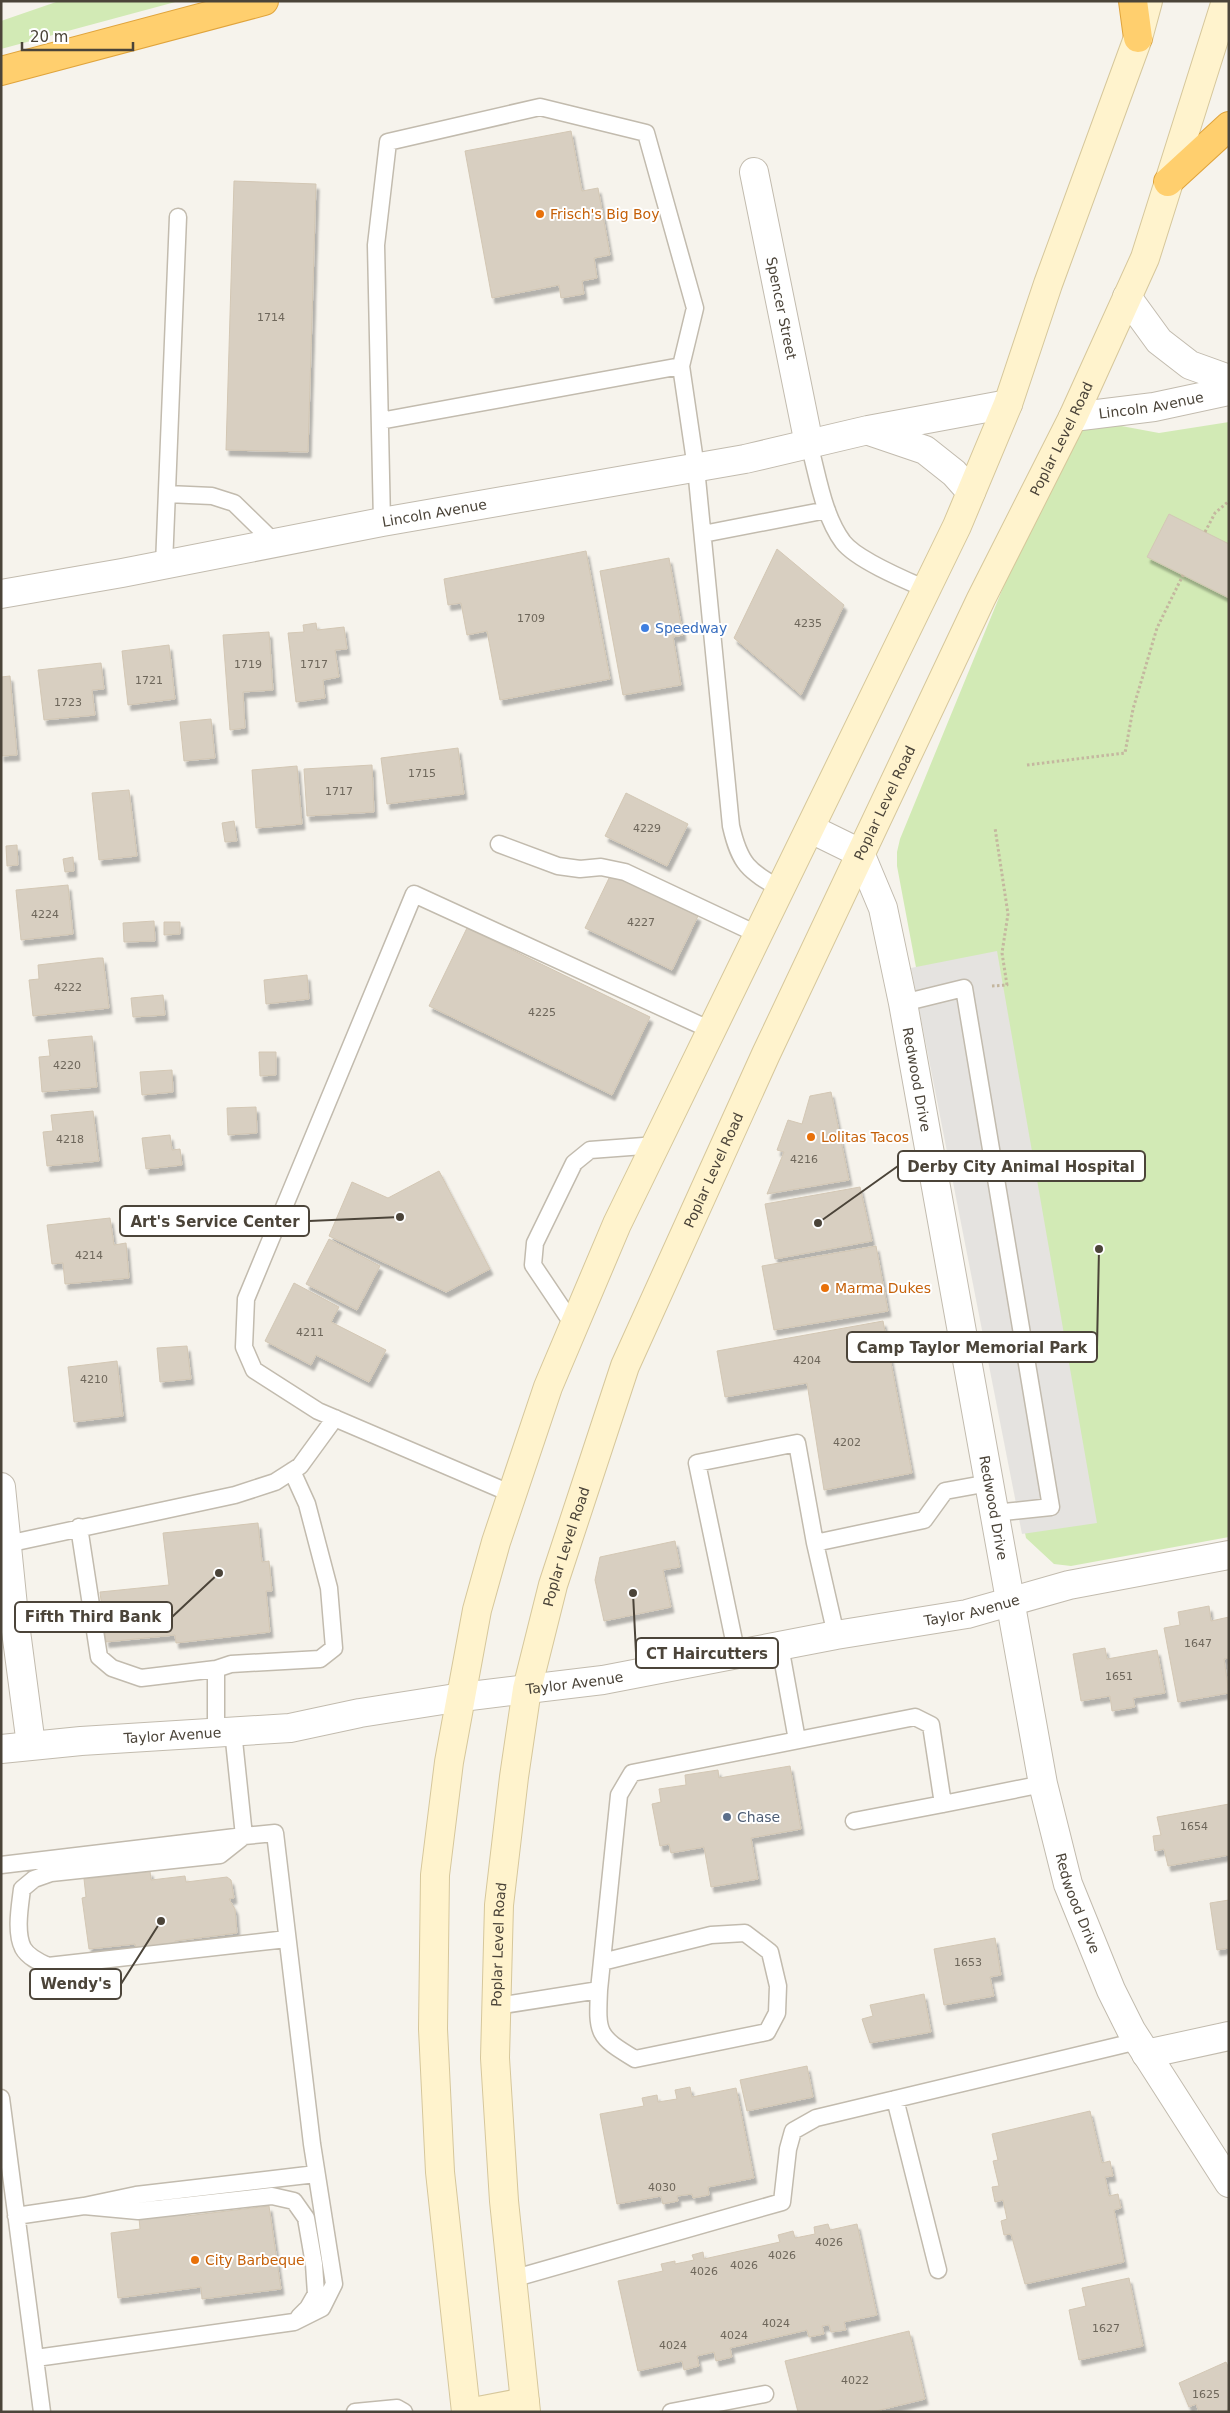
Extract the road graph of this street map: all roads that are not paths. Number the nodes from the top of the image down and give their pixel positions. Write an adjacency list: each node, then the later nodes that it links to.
1 (264, 1): 6 (highway)
2 (1133, 1): 5 (highway)
3 (1148, 1): 5 (main road)
4 (1226, 1): 9 (main road, Poplar Level Road)
5 (1138, 38): 15 (main road)
6 (1, 71)
7 (1229, 126): 9 (highway)
8 (754, 172): 19 (street, Spencer Street)
9 (1168, 182): 11 (main road, Poplar Level Road)
10 (178, 217): 22 (lane)
11 (1127, 297): 13 (street, Lincoln Avenue); 16 (main road, Poplar Level Road)
12 (681, 366): 17 (lane); 17 (lane); 20 (lane)
13 (1229, 380)
14 (1229, 391): 16 (street, Lincoln Avenue)
15 (1008, 404): 18 (street, Lincoln Avenue); 21 (main road)
16 (1073, 417): 32 (main road, Poplar Level Road)
17 (380, 421): 24 (lane)
18 (868, 430): 19 (street, Lincoln Avenue); 21 (street)
19 (809, 444): 20 (street, Lincoln Avenue); 23 (lane)
20 (696, 468): 24 (street, Lincoln Avenue); 25 (lane)
21 (972, 492): 28 (main road)
22 (167, 494): 26 (lane); 27 (lane)
23 (827, 510): 25 (lane); 28 (lane)
24 (382, 522): 26 (street, Lincoln Avenue)
25 (703, 534): 33 (lane)
26 (275, 543): 27 (street, Lincoln Avenue)
27 (164, 565): 29 (street, Lincoln Avenue)
28 (926, 590): 30 (main road)
29 (1, 594)
30 (810, 829): 32 (street); 33 (main road)
31 (499, 844): 34 (lane)
32 (860, 854): 35 (street, Redwood Drive); 54 (main road, Poplar Level Road)
33 (782, 890): 34 (main road)
34 (760, 935): 36 (main road)
35 (903, 1003): 41 (street, Redwood Drive); 44 (lane)
36 (713, 1031): 37 (main road); 39 (lane)
37 (657, 1145): 38 (main road); 38 (lane)
38 (574, 1326): 43 (main road)
39 (336, 1418): 40 (lane); 43 (lane)
40 (292, 1471): 45 (lane); 53 (lane)
41 (989, 1483): 44 (street, Redwood Drive); 46 (lane)
42 (1, 1487): 47 (street)
43 (512, 1494): 55 (main road)
44 (994, 1513): 49 (street, Redwood Drive)
45 (79, 1527): 47 (lane); 53 (lane)
46 (815, 1543): 50 (lane); 52 (lane)
47 (7, 1544): 58 (street)
48 (1229, 1556): 49 (street, Taylor Avenue)
49 (1010, 1601): 50 (street, Taylor Avenue); 60 (street, Redwood Drive)
50 (836, 1635): 51 (street, Taylor Avenue)
51 (780, 1646): 52 (street, Taylor Avenue); 57 (lane)
52 (737, 1655): 54 (street, Taylor Avenue)
53 (216, 1669): 56 (lane)
54 (527, 1689): 55 (street, Taylor Avenue); 68 (main road, Poplar Level Road)
55 (462, 1696): 56 (street, Taylor Avenue); 86 (main road)
56 (224, 1732): 58 (street, Taylor Avenue); 63 (lane)
57 (797, 1740): 61 (lane); 66 (lane)
58 (31, 1746): 59 (street, Taylor Avenue)
59 (1, 1749)
60 (1043, 1784): 61 (lane); 70 (street, Redwood Drive)
61 (944, 1804): 62 (lane)
62 (854, 1821)
63 (244, 1836): 64 (lane); 65 (lane); 65 (lane)
64 (1, 1865)
65 (287, 1939): 73 (lane)
66 (602, 1962): 67 (lane); 67 (lane)
67 (599, 1990): 68 (lane)
68 (497, 2006): 78 (main road, Poplar Level Road)
69 (1229, 2036): 70 (street)
70 (1142, 2048): 72 (lane); 74 (street, Redwood Drive)
71 (1, 2098): 76 (lane)
72 (895, 2099): 77 (lane); 78 (lane)
73 (316, 2174): 75 (lane); 79 (lane)
74 (1229, 2183)
75 (84, 2206): 76 (lane); 79 (lane)
76 (16, 2216): 80 (lane)
77 (938, 2270)
78 (512, 2278): 82 (main road, Poplar Level Road)
79 (294, 2322): 80 (lane)
80 (36, 2358): 83 (lane)
81 (765, 2394): 88 (lane)
82 (525, 2407): 87 (main road)
83 (42, 2412)
84 (355, 2412): 85 (lane)
85 (404, 2412)
86 (466, 2412)
87 (473, 2412)
88 (671, 2412)

